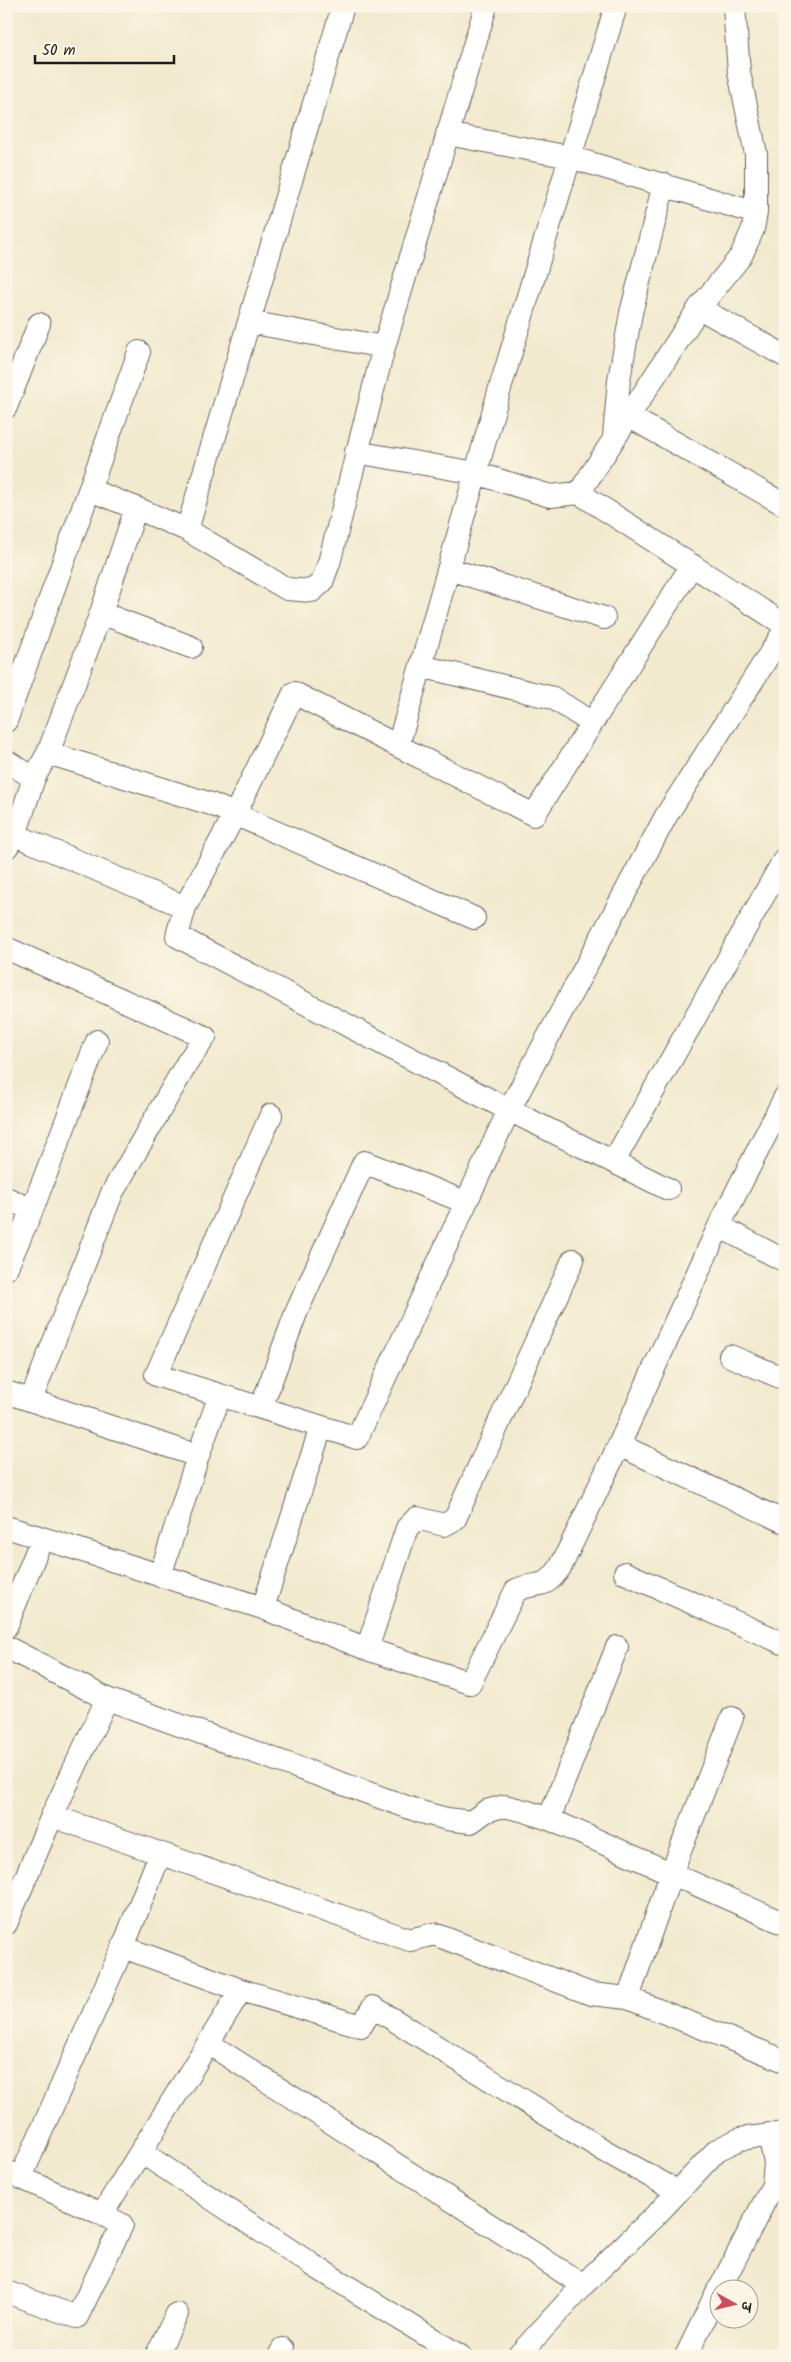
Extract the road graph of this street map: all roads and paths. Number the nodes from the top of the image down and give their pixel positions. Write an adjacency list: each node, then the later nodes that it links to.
1 (343, 6): 10 (street)
2 (486, 6): 5 (street)
3 (616, 6): 6 (street)
4 (734, 6): 8 (street)
5 (447, 134): 6 (street); 12 (street)
6 (570, 157): 7 (street); 19 (street)
7 (664, 184): 8 (street); 17 (street)
8 (756, 213): 9 (street)
9 (699, 308): 14 (street); 16 (street)
10 (249, 322): 12 (street); 24 (street)
11 (39, 324): 15 (street)
12 (384, 347): 18 (street)
13 (139, 352): 20 (street)
14 (785, 356)
15 (6, 407)
16 (630, 416): 17 (street); 22 (street)
17 (614, 440): 21 (street)
18 (356, 452): 19 (street); 24 (street)
19 (476, 473): 21 (street); 26 (street)
20 (90, 490): 23 (street); 33 (street)
21 (579, 493): 25 (street)
22 (785, 505)
23 (136, 508): 24 (street); 27 (street)
24 (187, 530)
25 (692, 565): 29 (street); 34 (street)
26 (449, 568): 28 (street); 32 (street)
27 (101, 613): 31 (street); 36 (street)
28 (604, 618)
29 (785, 625)
30 (785, 630): 47 (street)
31 (191, 647)
32 (421, 666): 34 (street); 35 (street)
33 (6, 721)
34 (592, 724): 35 (street)
35 (398, 746): 39 (street)
36 (48, 753): 38 (street); 39 (street)
37 (6, 761): 38 (street)
38 (34, 778): 40 (street)
39 (235, 814): 42 (street); 43 (street)
40 (11, 841): 42 (street)
41 (785, 858): 49 (street)
42 (185, 907): 47 (street)
43 (474, 918)
44 (6, 948): 62 (street)
45 (97, 1041): 53 (street)
46 (785, 1097): 54 (street)
47 (509, 1110): 49 (street); 52 (street)
48 (271, 1115): 61 (street)
49 (614, 1161): 50 (street)
50 (668, 1189)
51 (6, 1198): 53 (street)
52 (465, 1202): 63 (street); 64 (street)
53 (32, 1210): 57 (street)
54 (719, 1226): 56 (street); 65 (street)
55 (572, 1260): 77 (street)
56 (785, 1261)
57 (6, 1268)
58 (730, 1356): 59 (street)
59 (785, 1379)
60 (6, 1392): 62 (street)
61 (220, 1395): 63 (street); 66 (street)
62 (31, 1400): 66 (street)
63 (261, 1408): 64 (street)
64 (321, 1427): 72 (street)
65 (619, 1445): 67 (street); 77 (street)
66 (198, 1456): 71 (street)
67 (785, 1522)
68 (6, 1527): 69 (street)
69 (42, 1538): 71 (street); 73 (street)
70 (625, 1573): 74 (street)
71 (160, 1576): 72 (street)
72 (263, 1608): 77 (street)
73 (6, 1627)
74 (785, 1644)
75 (6, 1646): 78 (street)
76 (618, 1648): 81 (street)
77 (367, 1649)
78 (107, 1699): 80 (street); 81 (street)
79 (732, 1718): 83 (street)
80 (52, 1816): 82 (street); 84 (street)
81 (549, 1819): 83 (street)
82 (160, 1854): 86 (street); 88 (street)
83 (671, 1874): 85 (street); 88 (street)
84 (6, 1924)
85 (785, 1924)
86 (123, 1947): 87 (street); 93 (street)
87 (241, 1990): 89 (street); 94 (street)
88 (628, 1998): 90 (street)
89 (208, 2043): 92 (street); 97 (street)
90 (785, 2061)
91 (777, 2134): 94 (street); 96 (street)
92 (141, 2152): 95 (street); 102 (street)
93 (13, 2174): 95 (street)
94 (677, 2190): 97 (street)
95 (102, 2214): 98 (street)
96 (724, 2280)
97 (583, 2285): 103 (street)
98 (6, 2292)
99 (708, 2312): 104 (street)
100 (177, 2314): 101 (street)
101 (156, 2356)
102 (460, 2356)
103 (518, 2356)
104 (686, 2356)

